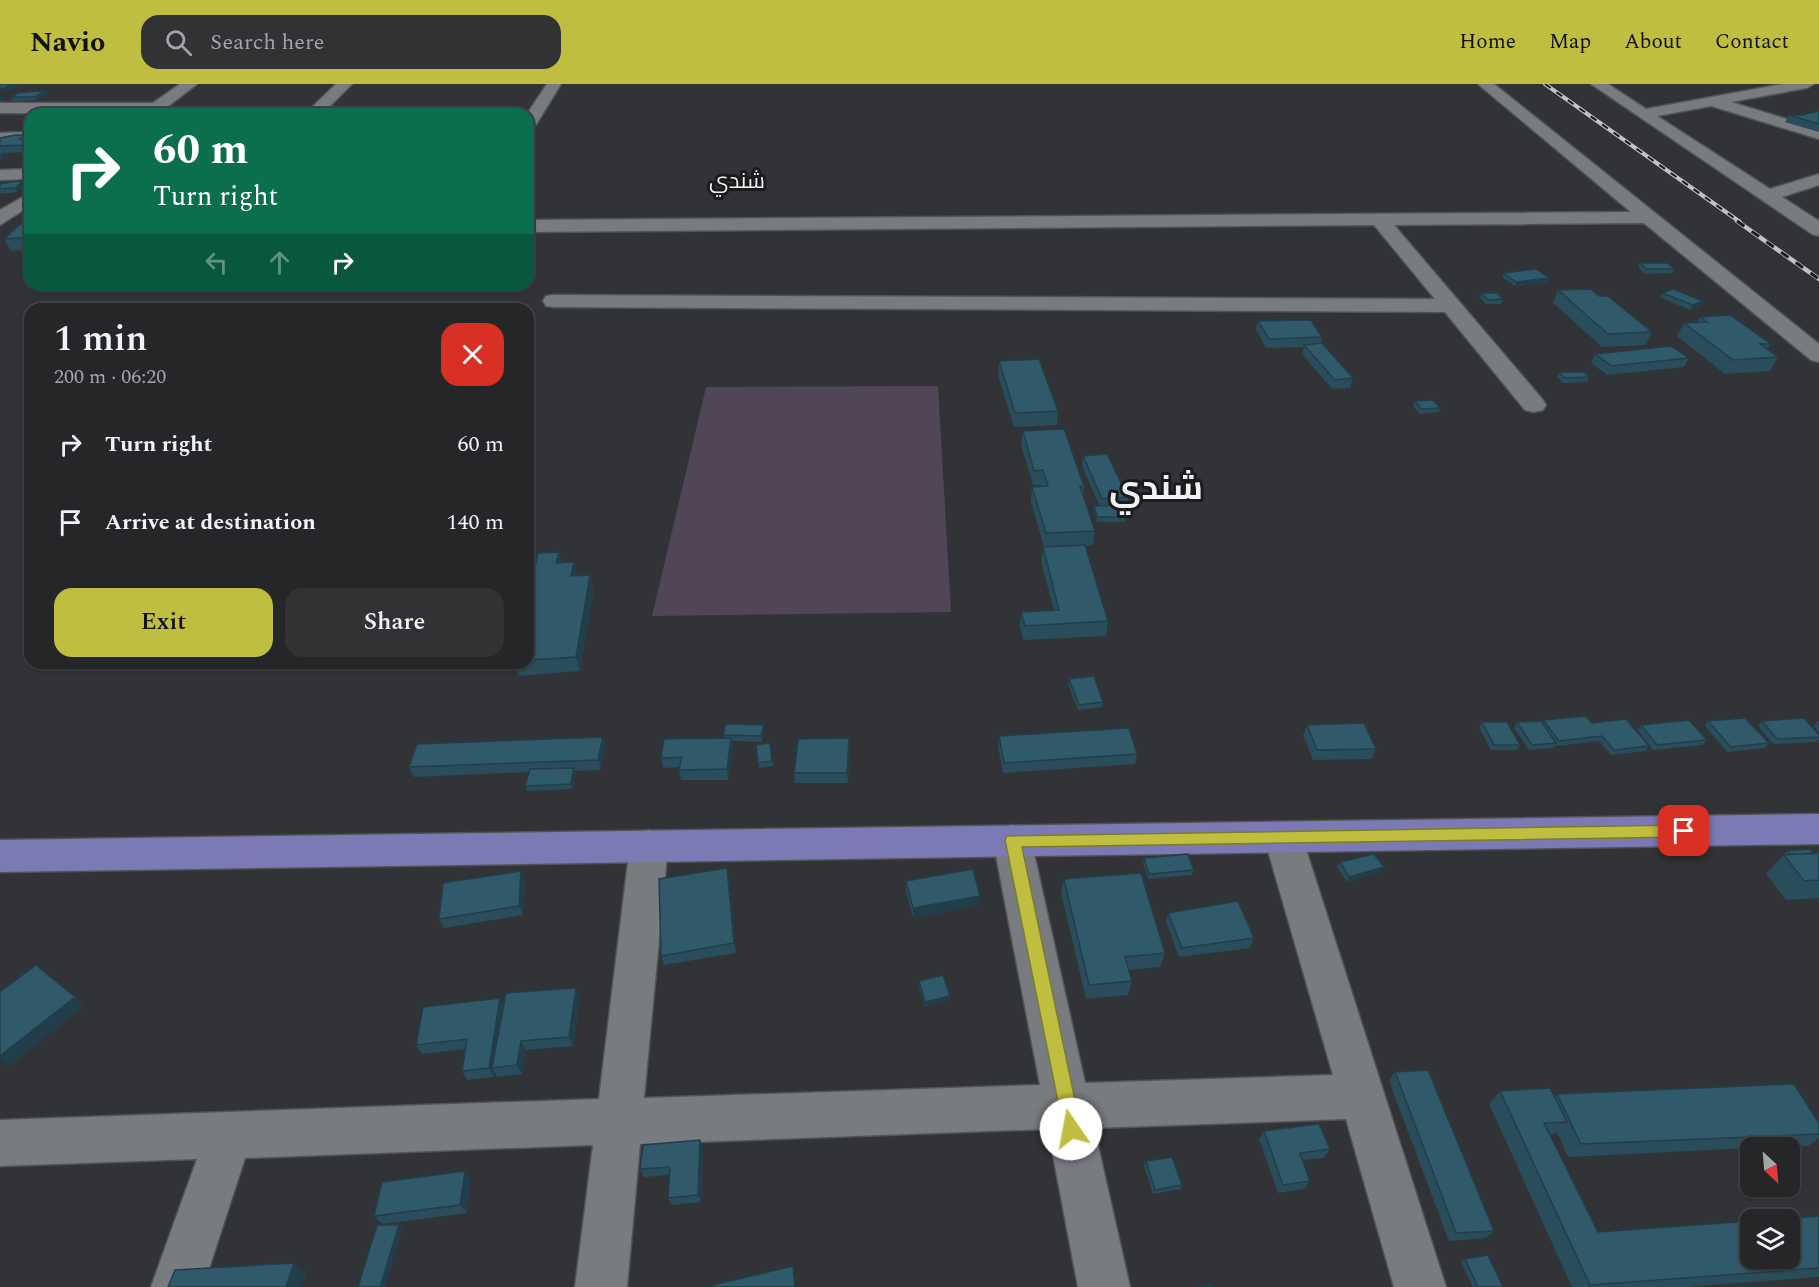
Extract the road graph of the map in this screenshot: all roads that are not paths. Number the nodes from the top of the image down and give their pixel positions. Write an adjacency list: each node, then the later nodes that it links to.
1 (190, 84): 10 (street)
2 (345, 84): 11 (street)
3 (554, 84): 13 (street)
4 (1485, 84): 22 (street)
5 (1598, 84): 12 (street)
6 (1807, 84): 7 (street)
7 (1713, 101): 12 (street); 14 (street)
8 (0, 108): 9 (street)
9 (24, 108)
10 (156, 108)
11 (319, 108)
12 (1643, 114): 20 (street)
13 (534, 116)
14 (1819, 134)
15 (24, 137): 16 (street)
16 (0, 138)
17 (24, 174): 18 (street)
18 (0, 175)
19 (1819, 179): 20 (street)
20 (1767, 196): 26 (street)
21 (24, 202): 23 (street)
22 (1649, 218): 24 (street); 29 (street)
23 (0, 219)
24 (1379, 219): 25 (street); 28 (street)
25 (534, 226)
26 (1819, 230)
27 (554, 301): 28 (street)
28 (1452, 306): 30 (street)
29 (1819, 355)
30 (1534, 405)
31 (1819, 829): 32 (main road)
32 (1283, 837): 33 (main road); 36 (street)
33 (1012, 840): 34 (main road); 37 (street)
34 (649, 846): 35 (main road); 38 (street)
35 (0, 856)
36 (1361, 1096): 37 (street); 44 (street)
37 (1067, 1106): 38 (street); 43 (street)
38 (618, 1122): 39 (street); 42 (street)
39 (229, 1135): 40 (street); 41 (street)
40 (0, 1143)
41 (177, 1287)
42 (601, 1287)
43 (1104, 1287)
44 (1420, 1287)

